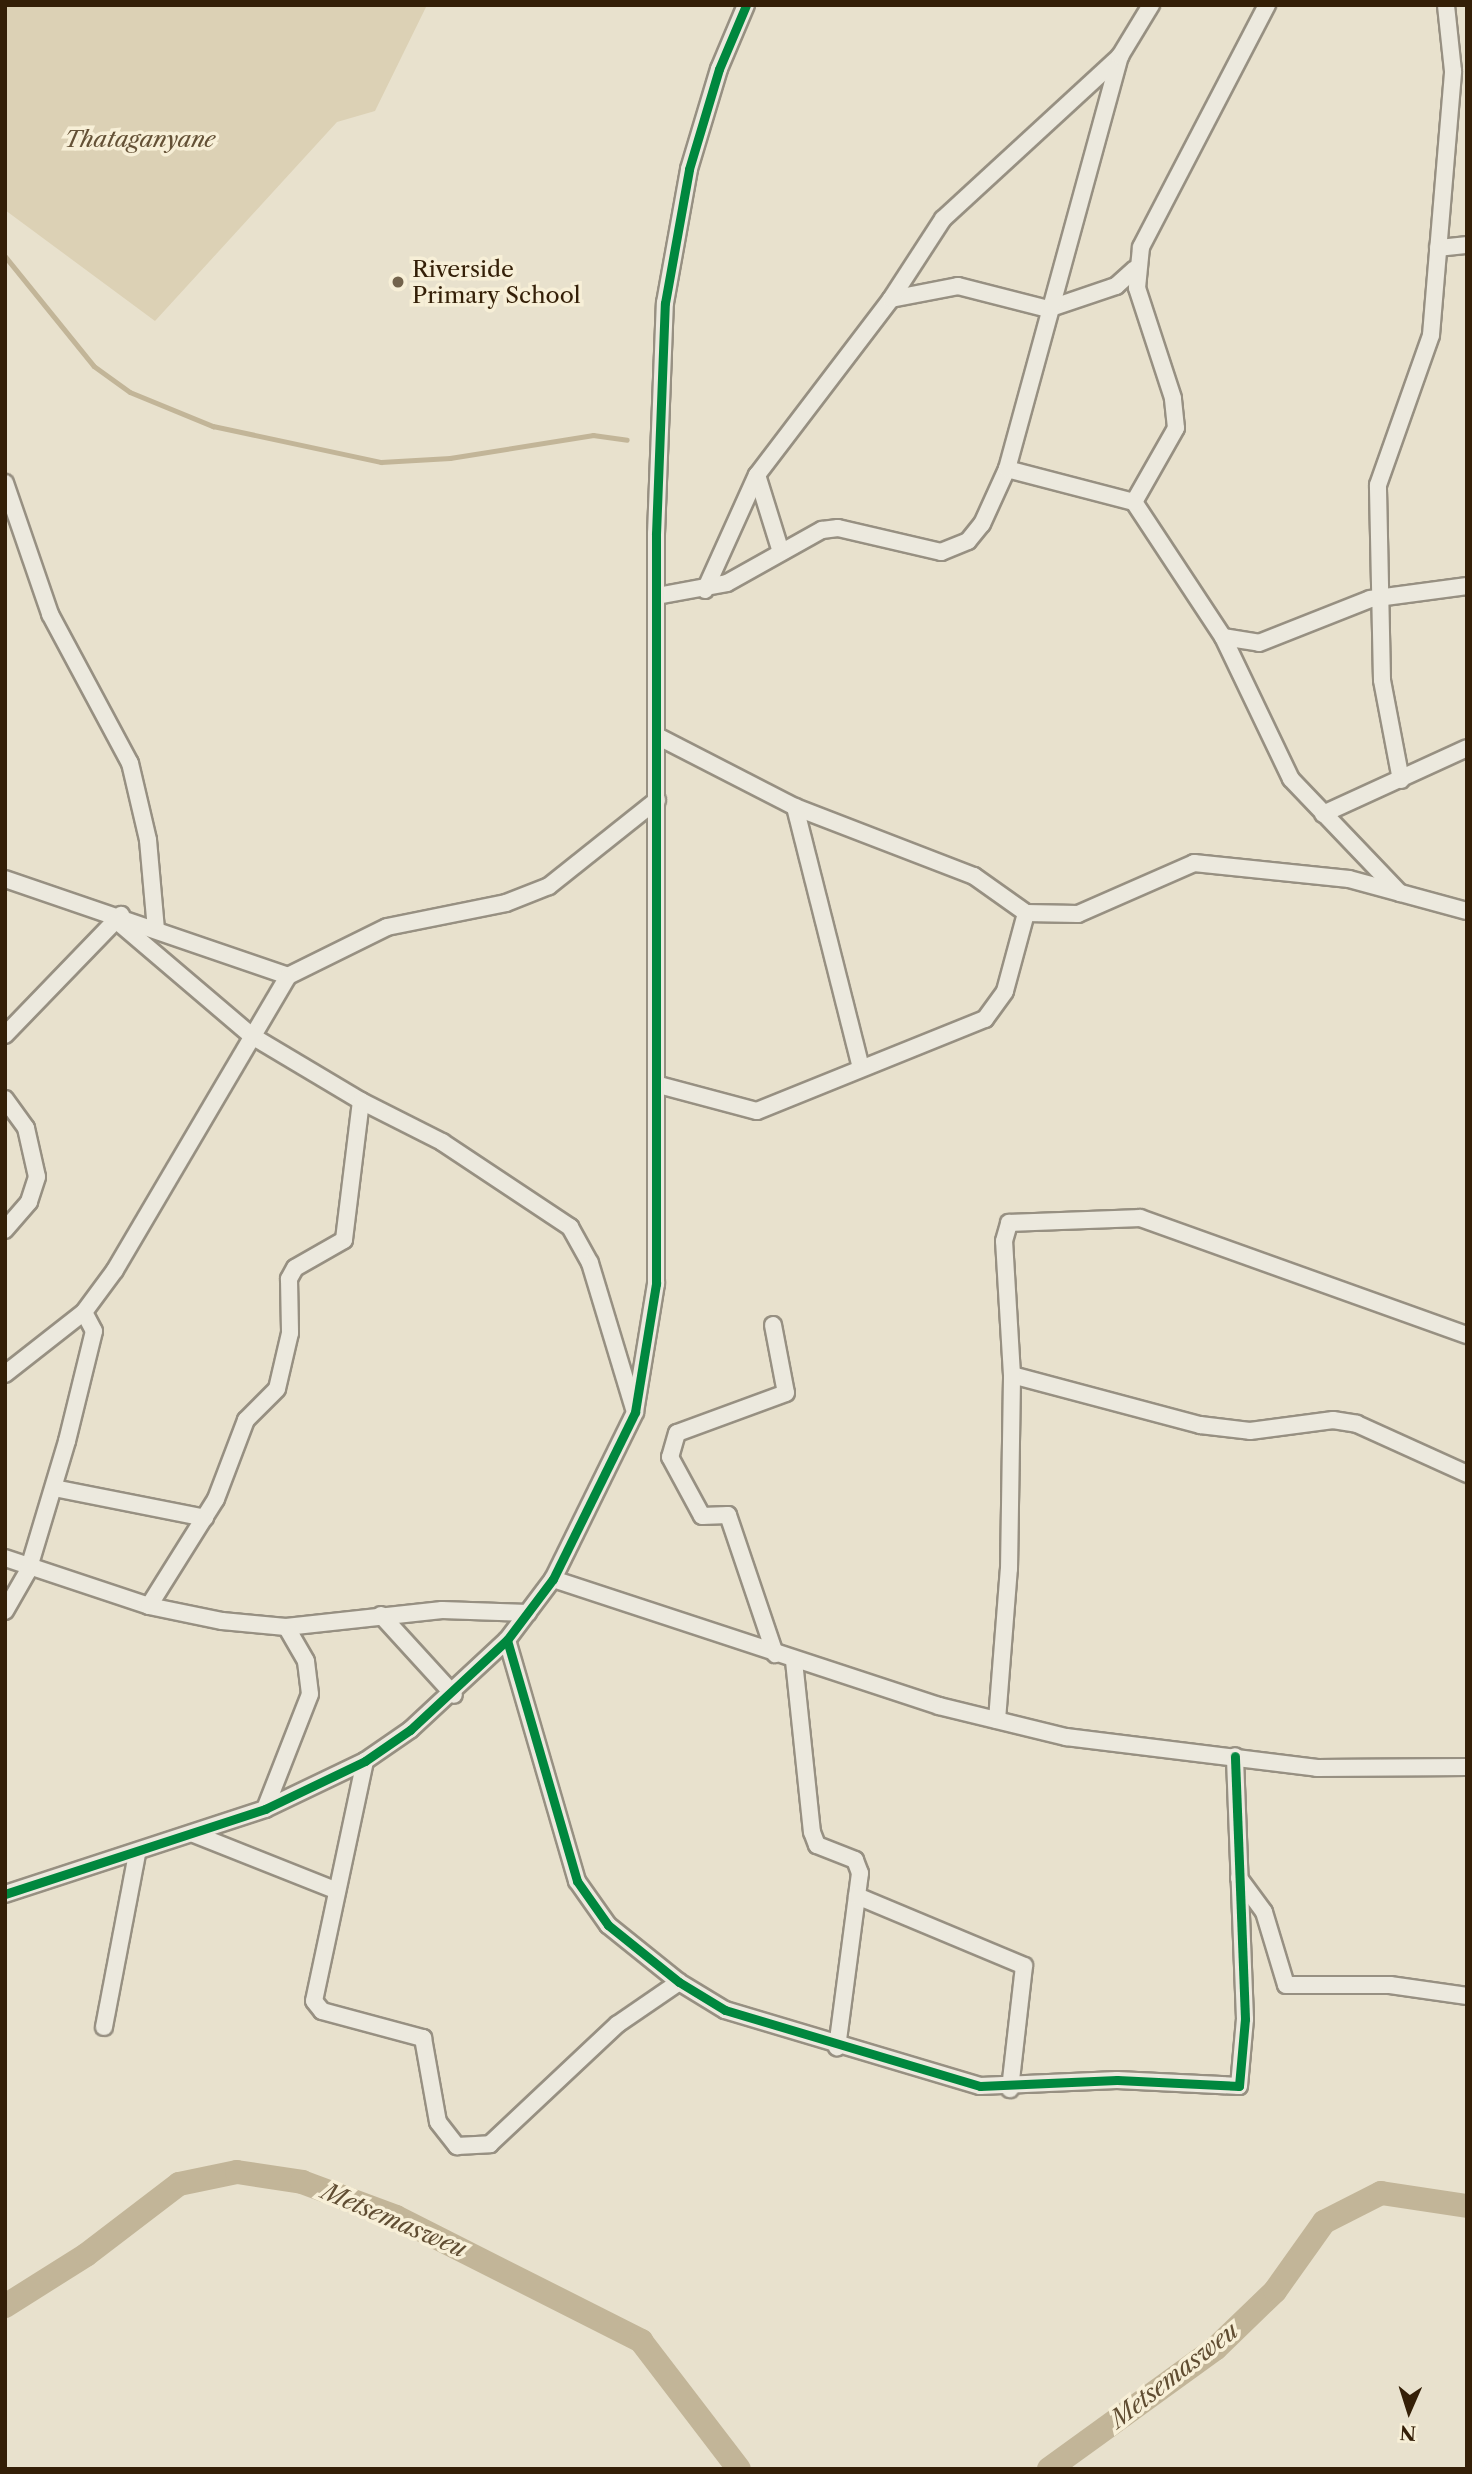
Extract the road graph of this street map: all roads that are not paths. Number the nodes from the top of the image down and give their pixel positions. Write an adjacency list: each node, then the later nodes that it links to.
1 (746, 5): 19 (street)
2 (1151, 5): 5 (street)
3 (1267, 5): 9 (street)
4 (1446, 5): 6 (street)
5 (1120, 56): 10 (street); 11 (street)
6 (1460, 69): 8 (street)
7 (1467, 245): 8 (street)
8 (1438, 248): 20 (street)
9 (1135, 269): 11 (street); 15 (street)
10 (891, 299): 11 (street); 13 (street)
11 (1048, 309): 12 (street)
12 (1007, 469): 15 (street); 16 (street)
13 (757, 475): 16 (street); 18 (street)
14 (5, 484): 33 (street)
15 (1134, 502): 21 (street)
16 (781, 552): 18 (street)
17 (1467, 586): 20 (street)
18 (705, 590): 19 (street)
19 (657, 596): 22 (street)
20 (1384, 598): 21 (street); 24 (street)
21 (1223, 638): 27 (street)
22 (657, 736): 25 (street); 26 (street)
23 (1467, 748): 24 (street)
24 (1401, 780): 27 (street)
25 (657, 800): 34 (street); 38 (street)
26 (795, 807): 31 (street); 37 (street)
27 (1323, 814): 29 (street)
28 (5, 879): 32 (street)
29 (1401, 894): 30 (street); 31 (street)
30 (1466, 912)
31 (1026, 913): 37 (street)
32 (119, 919): 33 (street); 35 (street); 36 (street)
33 (156, 929): 34 (street)
34 (288, 976): 36 (street)
35 (5, 1035)
36 (252, 1036): 40 (street); 42 (street)
37 (861, 1068): 38 (street)
38 (659, 1085): 48 (street)
39 (5, 1100): 41 (street)
40 (361, 1101): 48 (street); 51 (street)
41 (5, 1230)
42 (84, 1312): 45 (street); 50 (street)
43 (773, 1325): 61 (street)
44 (1467, 1335): 46 (street)
45 (10, 1371): 47 (street)
46 (1012, 1375): 49 (street); 64 (street)
47 (5, 1382)
48 (635, 1412): 54 (street)
49 (1467, 1474)
50 (54, 1488): 51 (street); 53 (street)
51 (205, 1518): 55 (street)
52 (5, 1558): 53 (street)
53 (28, 1571): 55 (street); 56 (street)
54 (553, 1579): 57 (street); 61 (street)
55 (149, 1606): 59 (street)
56 (5, 1611)
57 (528, 1613): 58 (street); 60 (street)
58 (381, 1615): 59 (street); 63 (street)
59 (286, 1627): 68 (street)
60 (507, 1640): 63 (street); 75 (street)
61 (775, 1654): 62 (street)
62 (794, 1661): 64 (street); 74 (street)
63 (454, 1695): 66 (street)
64 (998, 1720): 65 (street)
65 (1235, 1756): 67 (street); 71 (street)
66 (365, 1761): 68 (street); 72 (street)
67 (1467, 1767)
68 (265, 1810): 69 (street)
69 (194, 1834): 70 (street); 72 (street)
70 (137, 1854): 73 (street); 77 (street)
71 (1239, 1878): 76 (street); 79 (street)
72 (337, 1891): 75 (street)
73 (5, 1894)
74 (857, 1896): 78 (street); 79 (street)
75 (679, 1982): 78 (street)
76 (1467, 1996)
77 (104, 2027)
78 (837, 2047): 79 (street)
79 (1010, 2089)

